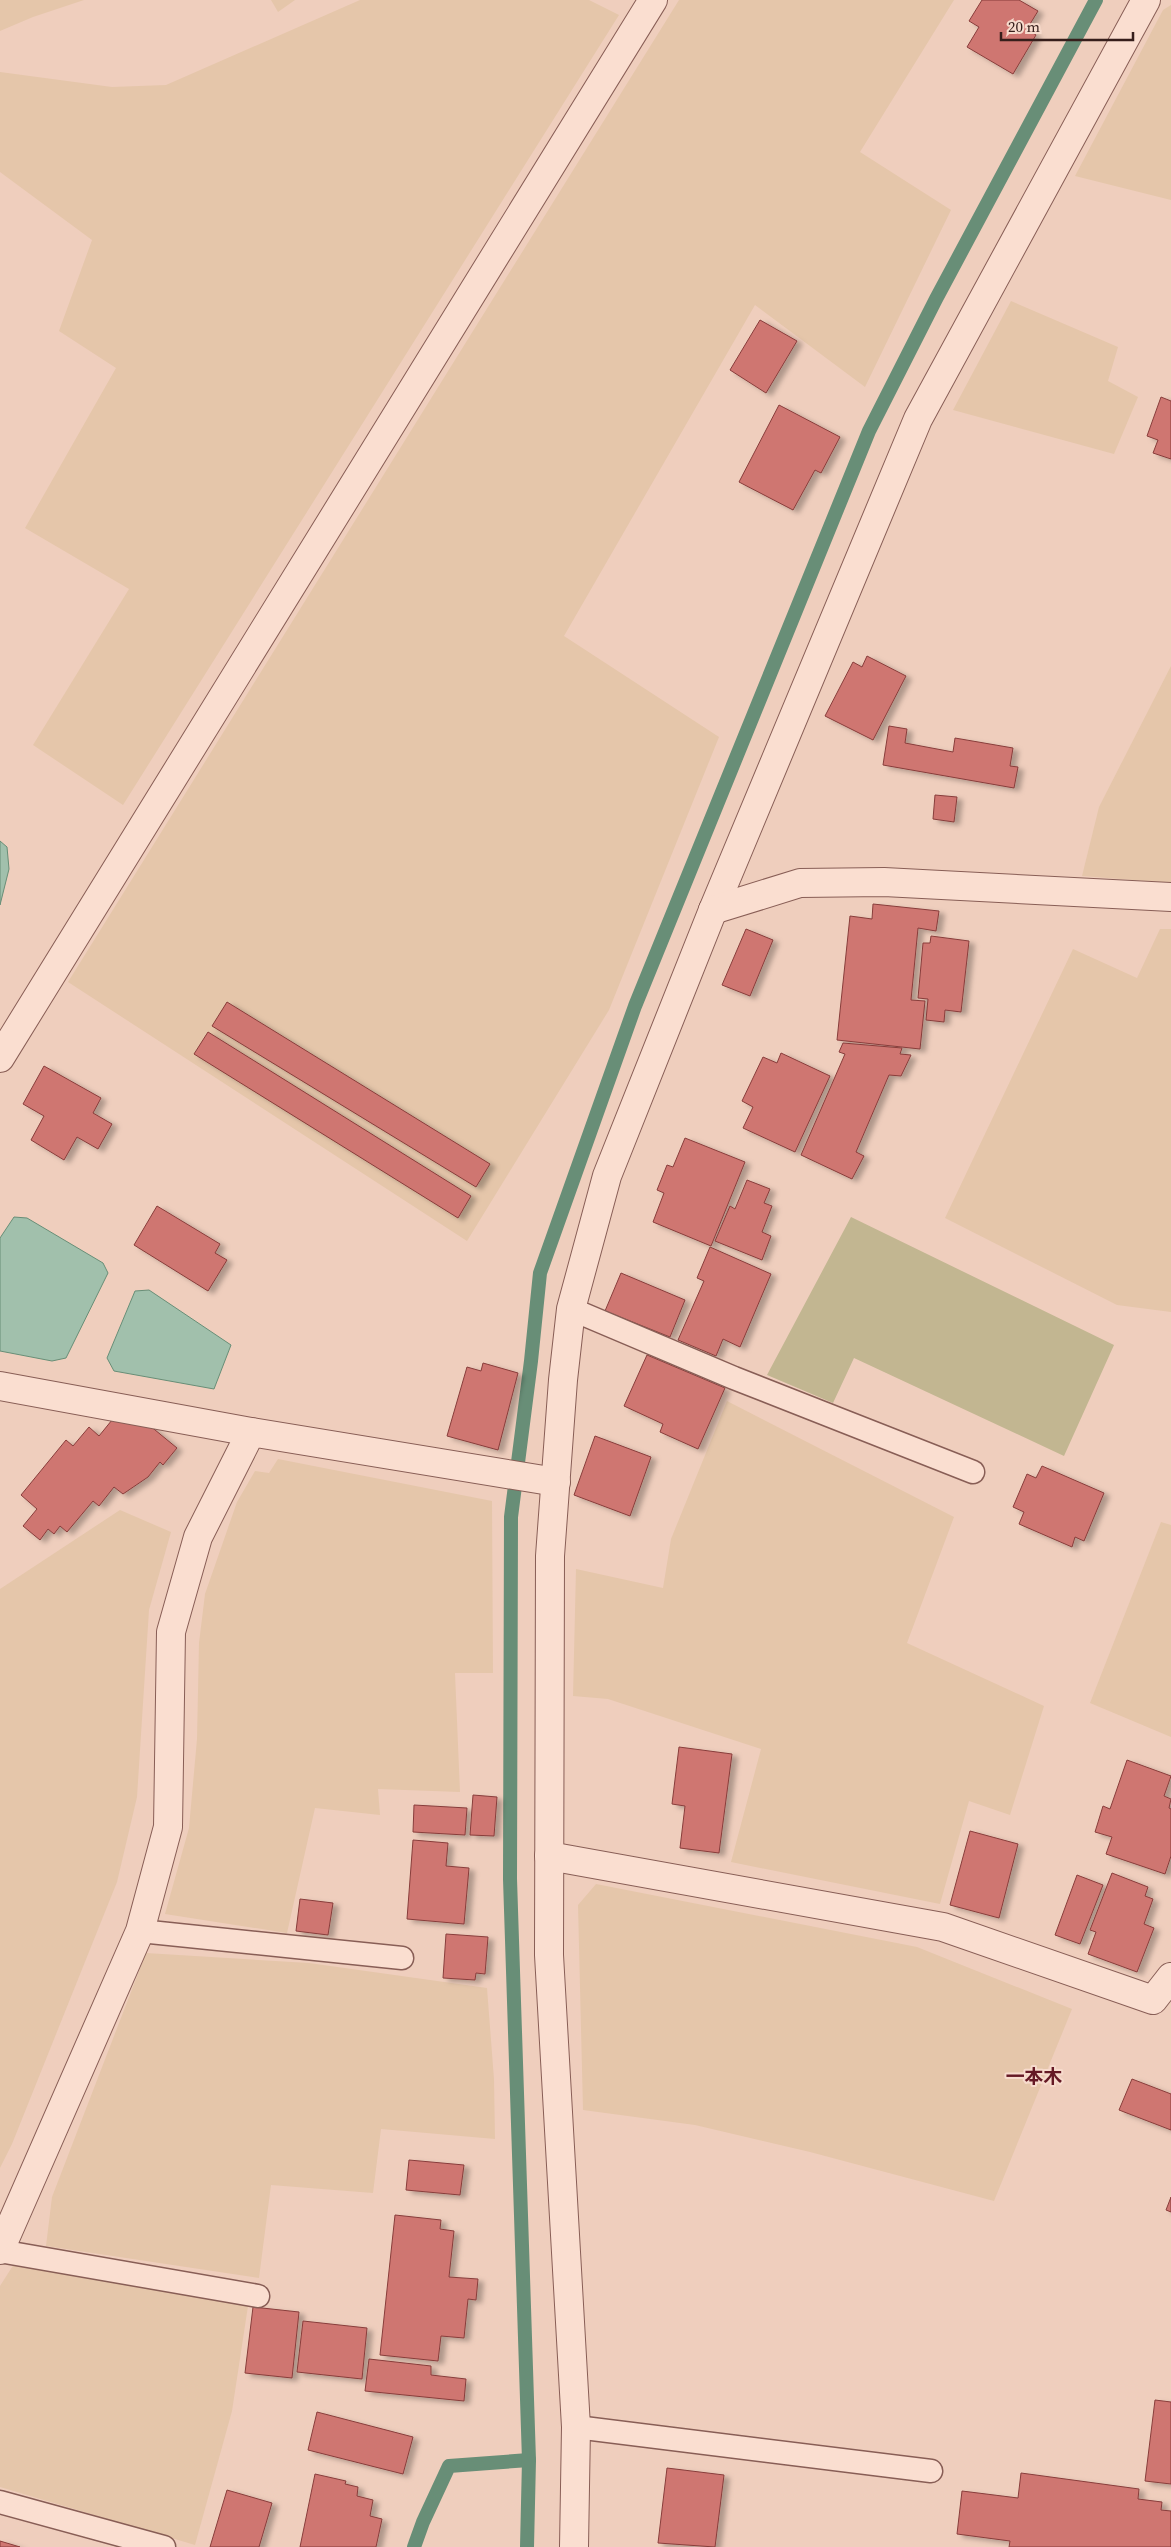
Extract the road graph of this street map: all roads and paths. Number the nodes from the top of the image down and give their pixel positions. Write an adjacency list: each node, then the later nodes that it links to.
1 (653, 0): 5 (street)
2 (1146, 0): 4 (street)
3 (1171, 897): 4 (street)
4 (713, 910): 6 (street)
5 (0, 1058)
6 (571, 1309): 9 (lane); 10 (street)
7 (0, 1386): 8 (street)
8 (251, 1432): 10 (street); 12 (street)
9 (973, 1472)
10 (556, 1482): 11 (street)
11 (549, 1856): 14 (street); 17 (street)
12 (140, 1931): 13 (lane); 15 (street)
13 (402, 1958)
14 (1171, 1977)
15 (0, 2251): 16 (lane)
16 (258, 2296)
17 (576, 2427): 18 (lane); 21 (street)
18 (931, 2471)
19 (0, 2502): 20 (lane)
20 (164, 2547)
21 (574, 2547)

